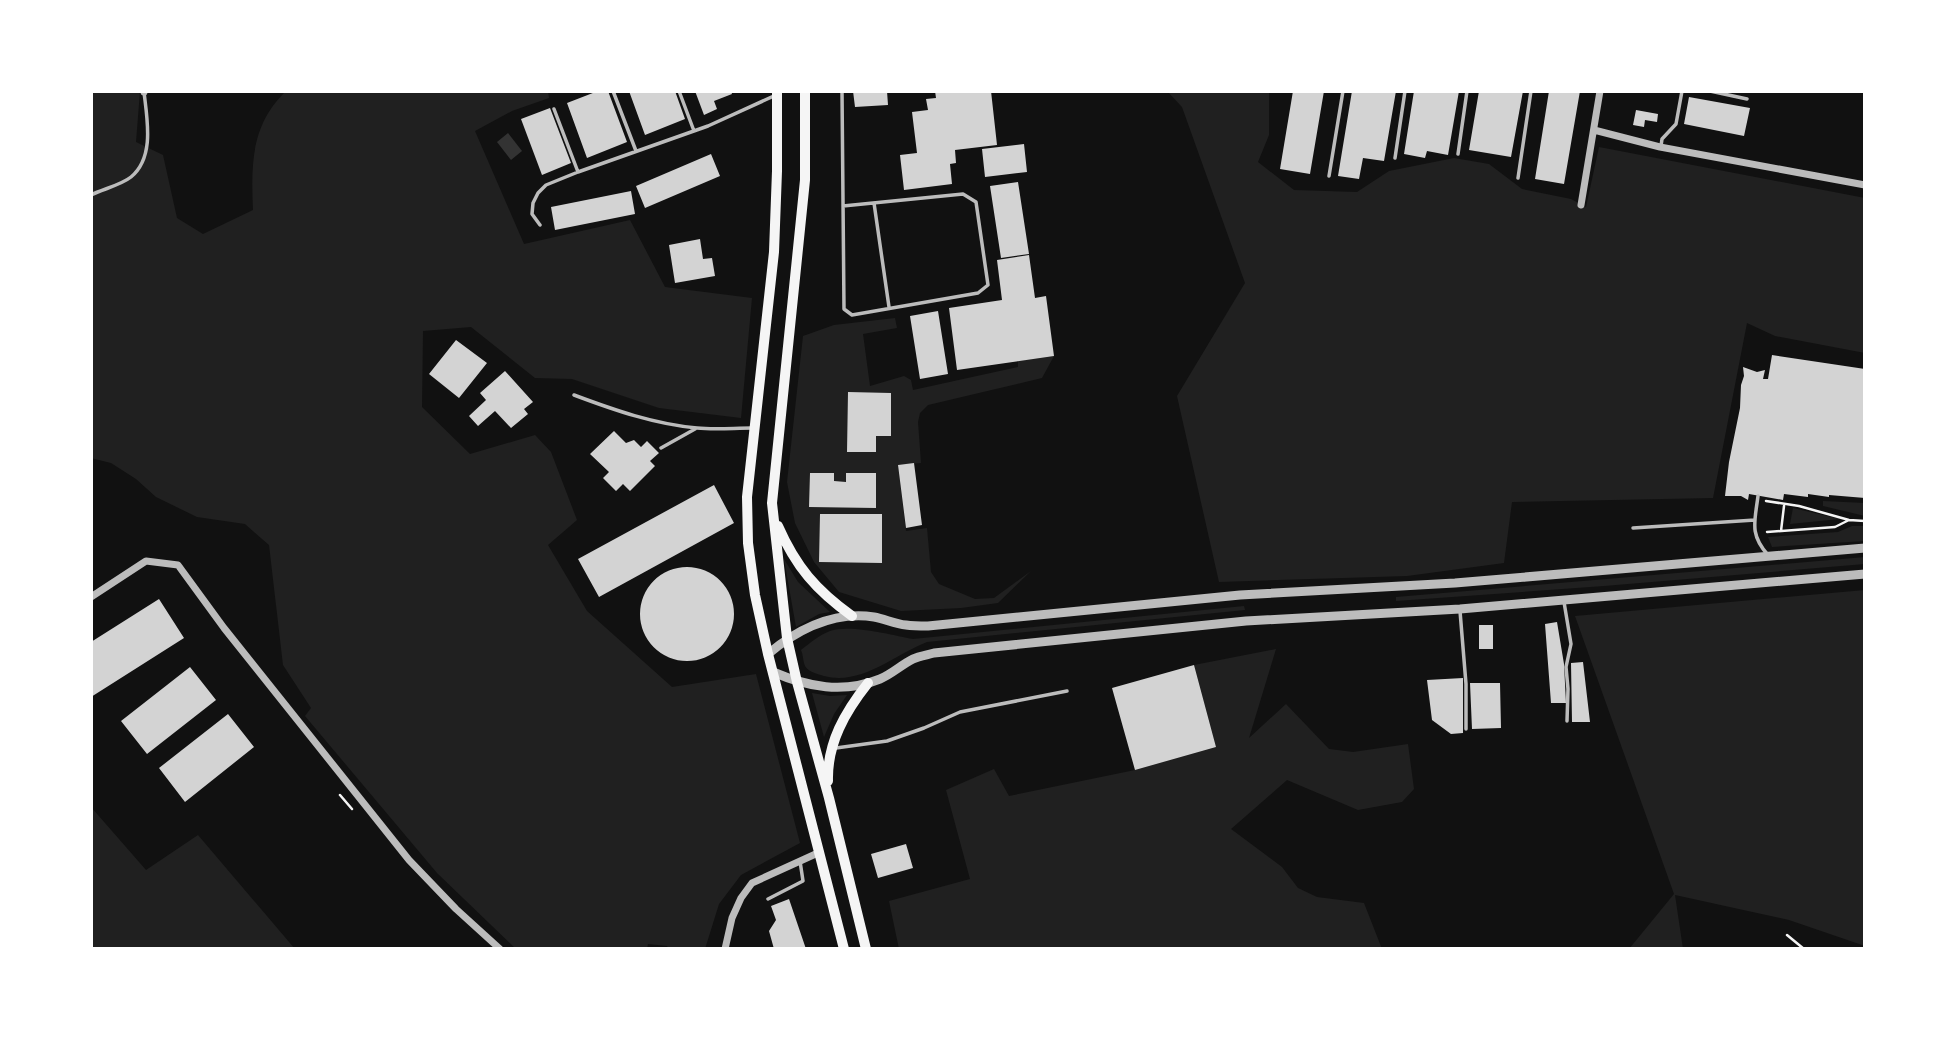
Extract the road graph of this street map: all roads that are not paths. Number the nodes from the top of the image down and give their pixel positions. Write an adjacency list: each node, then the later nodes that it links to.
1 (613, 91): 19 (lane)
2 (679, 91): 17 (lane)
3 (805, 91): 37 (main road)
4 (842, 91): 29 (lane)
5 (1343, 91): 23 (lane)
6 (1405, 91): 21 (lane)
7 (1467, 91): 20 (lane)
8 (1531, 91): 24 (lane)
9 (1600, 91): 16 (street)
10 (1682, 91): 18 (lane)
11 (1710, 91): 14 (lane)
12 (144, 92): 26 (lane)
13 (777, 92): 17 (lane); 34 (main road)
14 (1747, 99)
15 (554, 109): 22 (lane)
16 (1594, 130): 18 (street); 28 (street)
17 (694, 131): 19 (lane)
18 (1660, 147): 25 (street)
19 (636, 152): 22 (lane)
20 (1458, 154)
21 (1395, 158)
22 (578, 172): 30 (lane)
23 (1329, 176)
24 (1518, 178)
25 (1865, 185)
26 (91, 195)
27 (874, 203): 29 (lane); 31 (lane); 31 (lane)
28 (1581, 205)
29 (843, 206): 31 (lane)
30 (540, 225)
31 (890, 307)
32 (574, 395): 33 (lane)
33 (697, 428): 34 (lane); 35 (lane)
34 (755, 428): 48 (main road)
35 (661, 448)
36 (1758, 498): 38 (lane)
37 (772, 503): 46 (main road); 47 (main road)
38 (1755, 520): 39 (lane); 41 (lane)
39 (1633, 528)
40 (1865, 548): 41 (street)
41 (1770, 557): 46 (street)
42 (1865, 574): 44 (street)
43 (91, 597): 60 (street)
44 (1564, 600): 45 (street); 53 (lane)
45 (1458, 609): 51 (street); 54 (lane)
46 (852, 616): 47 (street)
47 (787, 638): 48 (street); 50 (main road)
48 (768, 654): 49 (main road)
49 (773, 671): 50 (street); 57 (main road)
50 (797, 682): 51 (street); 56 (main road)
51 (868, 683): 55 (main road)
52 (1067, 691): 55 (lane)
53 (1567, 721)
54 (1466, 729)
55 (832, 748): 56 (main road)
56 (829, 798): 63 (main road)
57 (820, 852): 58 (street); 62 (main road)
58 (800, 861): 59 (lane); 61 (street)
59 (768, 899)
60 (500, 949)
61 (725, 949)
62 (844, 949)
63 (866, 949)

